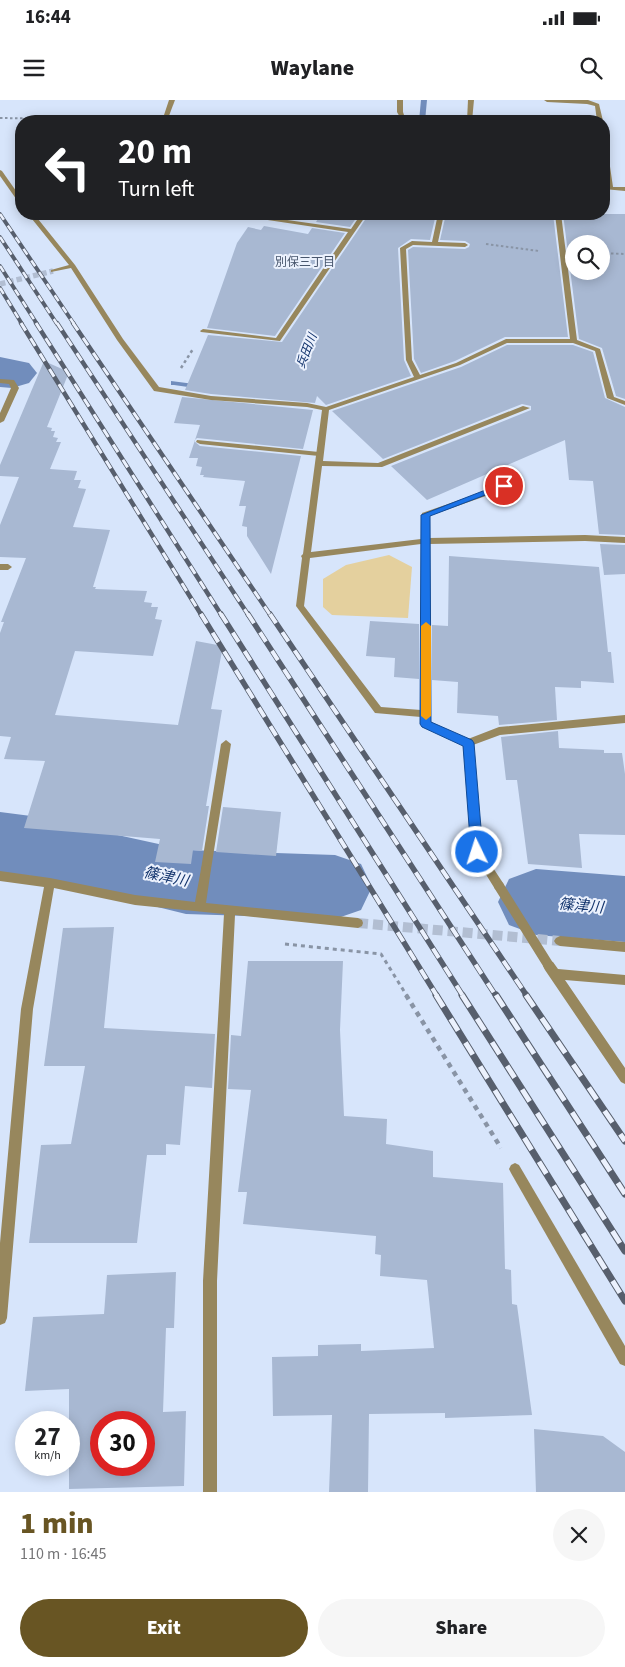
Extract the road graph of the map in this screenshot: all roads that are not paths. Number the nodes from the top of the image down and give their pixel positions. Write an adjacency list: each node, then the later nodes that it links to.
1 (172, 100): 5 (street)
2 (400, 100): 6 (street)
3 (471, 100): 7 (street)
4 (547, 100): 8 (street)
5 (166, 115)
6 (401, 115)
7 (470, 115)
8 (599, 115)
9 (0, 172): 12 (street)
10 (610, 189): 11 (street)
11 (625, 189)
12 (15, 193)
13 (36, 220): 21 (street)
14 (280, 220): 18 (street)
15 (359, 220): 18 (street)
16 (441, 220): 19 (street)
17 (559, 220): 24 (street)
18 (351, 231): 23 (street)
19 (435, 244): 20 (street); 25 (street)
20 (465, 245)
21 (73, 266): 22 (street); 29 (street)
22 (53, 271)
23 (203, 331)
24 (574, 341): 25 (street); 27 (street)
25 (418, 378): 29 (street)
26 (0, 382): 30 (street)
27 (625, 403)
28 (526, 408): 32 (street)
29 (326, 409): 32 (street)
30 (0, 421)
31 (200, 442): 32 (street)
32 (318, 459): 36 (street)
33 (520, 481): 35 (street)
34 (625, 540): 35 (street)
35 (426, 541): 36 (street); 37 (street)
36 (305, 556): 37 (street)
37 (426, 714): 39 (street)
38 (625, 719): 39 (street)
39 (468, 743): 48 (street, bridge)
40 (226, 744): 43 (street)
41 (0, 876): 42 (street)
42 (50, 883): 43 (street); 52 (street)
43 (200, 903): 44 (street)
44 (230, 910): 45 (street); 54 (street)
45 (358, 923)
46 (560, 941): 47 (street)
47 (625, 947)
48 (551, 970): 49 (street); 50 (street)
49 (625, 980)
50 (625, 1078)
51 (515, 1169): 53 (street)
52 (0, 1318)
53 (625, 1359)
54 (210, 1492)

